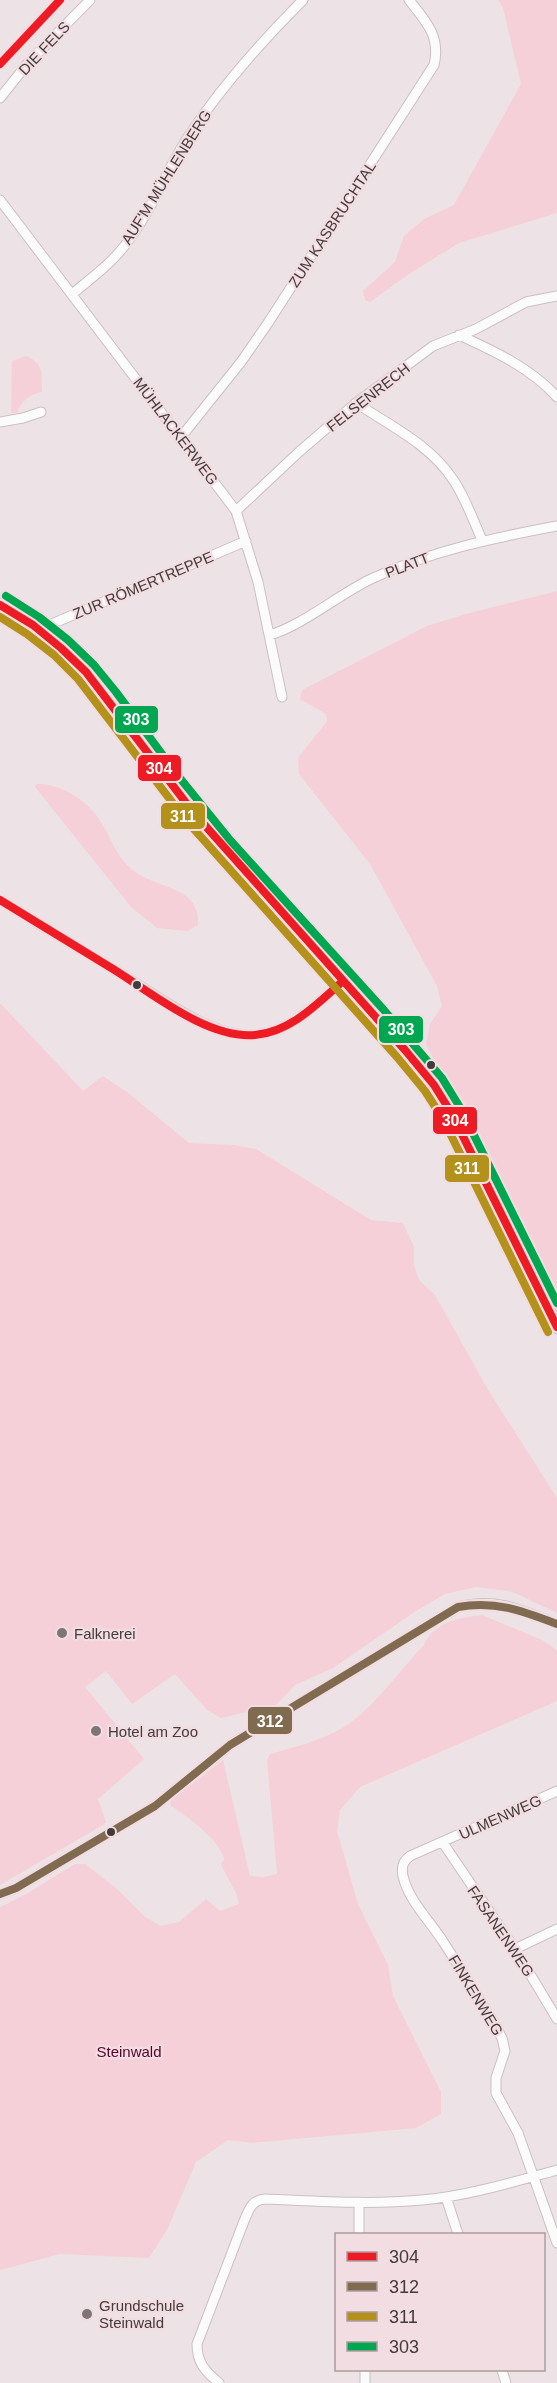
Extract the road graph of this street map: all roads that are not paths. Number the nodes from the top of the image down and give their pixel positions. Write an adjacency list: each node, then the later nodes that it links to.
1 (60, 0): 5 (street)
2 (90, 0): 6 (street, DIE FELS)
3 (303, 0): 8 (street, AUF'M MÜHLENBERG)
4 (409, 0): 15 (street, ZUM KASBRUCHTAL)
5 (0, 64)
6 (0, 98)
7 (0, 200): 8 (street, MÜHLACKERWEG)
8 (72, 294): 15 (street, MÜHLACKERWEG)
9 (557, 296): 10 (street, FELSENRECH)
10 (459, 335): 11 (street); 12 (street, FELSENRECH)
11 (557, 398)
12 (356, 403): 16 (street, FELSENRECH); 18 (street)
13 (41, 412): 14 (street)
14 (0, 422)
15 (181, 437): 16 (street, MÜHLACKERWEG)
16 (236, 511): 19 (street, MÜHLACKERWEG)
17 (557, 526): 18 (street, PLATT)
18 (482, 540): 22 (street, PLATT)
19 (246, 541): 21 (street, ZUR RÖMERTREPPE); 22 (street, MÜHLACKERWEG)
20 (0, 605): 21 (street)
21 (40, 629): 25 (street)
22 (270, 635): 23 (street, MÜHLACKERWEG)
23 (282, 697)
24 (0, 900): 25 (street)
25 (343, 981): 26 (street)
26 (557, 1327)
27 (557, 1624): 30 (street)
28 (557, 1791): 29 (street, ULMENWEG)
29 (443, 1843): 32 (street, FASANENWEG); 35 (street, FINKENWEG)
30 (0, 1894)
31 (557, 1929): 32 (street)
32 (515, 1949): 33 (street, FASANENWEG)
33 (557, 2019)
34 (557, 2170): 35 (street)
35 (534, 2176): 36 (street); 40 (street)
36 (446, 2197): 37 (street); 39 (street)
37 (359, 2203): 38 (street); 41 (street)
38 (359, 2233)
39 (457, 2233)
40 (557, 2243)
41 (219, 2383)

